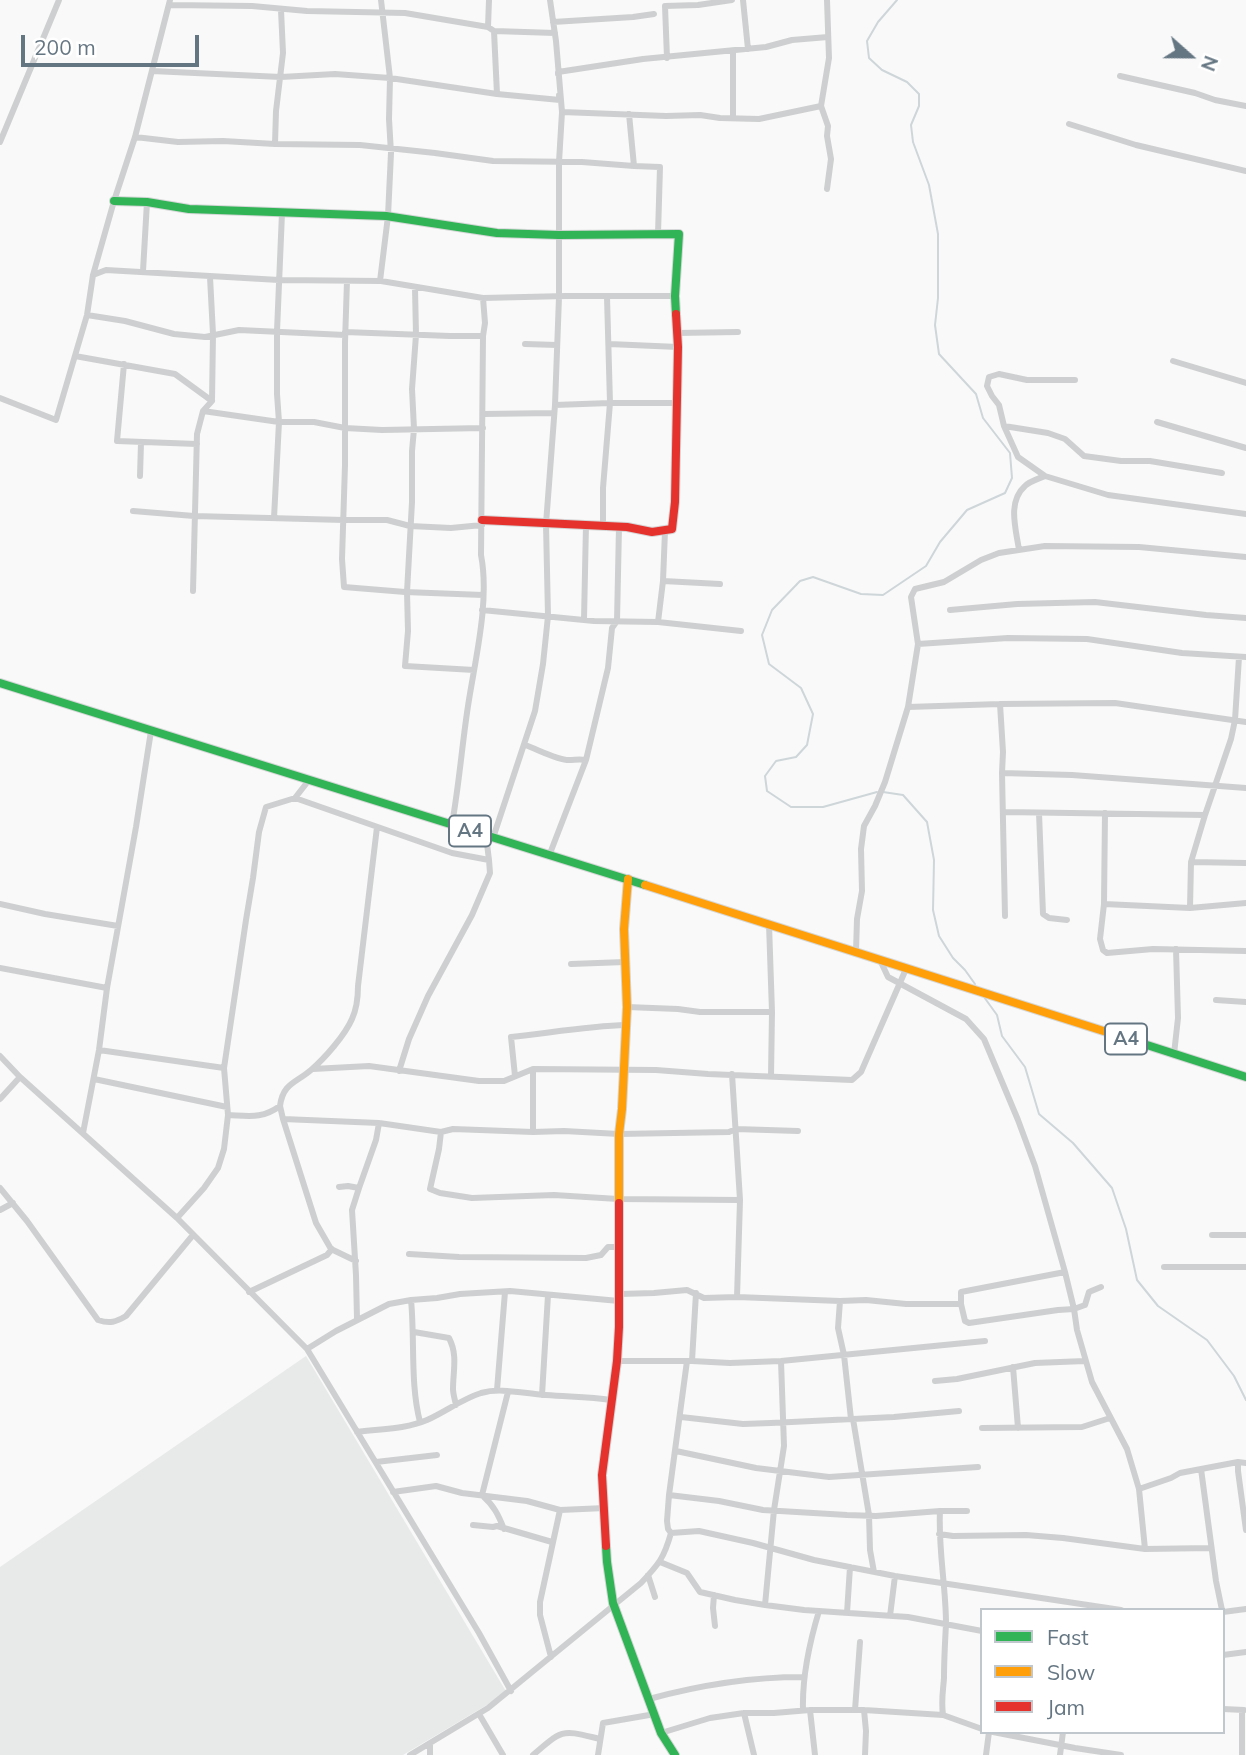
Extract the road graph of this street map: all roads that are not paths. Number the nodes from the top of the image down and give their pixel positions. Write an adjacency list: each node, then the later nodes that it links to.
1 (59, 0): 32 (street)
2 (381, 0): 10 (street)
3 (489, 0): 13 (street)
4 (550, 0): 12 (street)
5 (732, 0): 18 (street)
6 (743, 0): 16 (street)
7 (827, 0): 15 (street)
8 (170, 3): 9 (street); 19 (street)
9 (281, 9): 10 (street); 22 (street)
10 (383, 12): 13 (street); 23 (street)
11 (654, 14): 12 (street)
12 (553, 22): 14 (street)
13 (491, 29): 14 (street); 24 (street)
14 (555, 33): 20 (street)
15 (828, 37): 16 (street); 26 (street)
16 (748, 49): 17 (street)
17 (733, 51): 18 (street); 29 (street)
18 (667, 58): 20 (street)
19 (152, 71): 22 (street); 31 (street)
20 (558, 72): 24 (street); 27 (street)
21 (1119, 76): 25 (street)
22 (281, 77): 23 (street); 33 (street)
23 (390, 78): 24 (street); 34 (street)
24 (497, 94)
25 (1246, 106)
26 (821, 107): 29 (street); 38 (street)
27 (562, 112): 28 (street); 35 (street)
28 (629, 114): 29 (street); 36 (street)
29 (733, 118)
30 (1069, 124): 37 (street)
31 (135, 137): 33 (street); 39 (street)
32 (0, 142)
33 (275, 144): 34 (street)
34 (390, 148): 35 (street); 42 (street)
35 (559, 162): 36 (street); 44 (street)
36 (634, 166): 43 (street)
37 (1246, 172)
38 (827, 189)
39 (114, 201): 40 (main road); 46 (street)
40 (147, 202): 41 (main road); 45 (street)
41 (282, 213): 42 (main road); 48 (street)
42 (388, 216): 44 (main road); 50 (street)
43 (658, 234): 44 (main road); 52 (main road)
44 (559, 235): 53 (street)
45 (143, 271): 46 (street); 47 (street)
46 (93, 275): 56 (street)
47 (210, 276): 48 (street); 60 (street)
48 (279, 280): 49 (street); 57 (street)
49 (347, 281): 50 (street); 61 (street)
50 (380, 281): 51 (street)
51 (415, 288): 55 (street); 62 (street)
52 (676, 296): 54 (street); 59 (main road)
53 (559, 297): 54 (street); 55 (street); 66 (street)
54 (607, 297): 65 (street)
55 (483, 298): 63 (street)
56 (87, 315): 60 (street); 68 (street)
57 (277, 331): 60 (street); 61 (street); 80 (street)
58 (738, 332): 59 (street)
59 (677, 333): 67 (main road)
60 (213, 334): 74 (street)
61 (345, 334): 62 (street); 83 (street)
62 (416, 335): 63 (street); 85 (street)
63 (483, 336): 79 (street)
64 (524, 344): 66 (street)
65 (610, 344): 67 (street); 75 (street)
66 (556, 345): 77 (street)
67 (677, 347): 76 (main road)
68 (75, 356): 70 (street); 73 (street)
69 (1173, 361): 72 (street)
70 (124, 364): 74 (street); 86 (street)
71 (1074, 380): 82 (street)
72 (1246, 383)
73 (0, 398)
74 (212, 401): 78 (street)
75 (610, 403): 76 (street); 77 (street); 101 (street)
76 (676, 403): 103 (main road)
77 (554, 409): 79 (street); 98 (street)
78 (203, 411): 80 (street); 87 (street)
79 (483, 414): 84 (street)
80 (279, 422): 83 (street); 95 (street)
81 (1157, 422): 88 (street)
82 (1004, 426): 89 (street); 91 (street)
83 (345, 428): 85 (street); 96 (street)
84 (483, 428): 85 (street); 97 (street)
85 (414, 429): 100 (street)
86 (141, 443): 87 (street); 90 (street)
87 (197, 444): 94 (street)
88 (1246, 448)
89 (1222, 474)
90 (140, 476)
91 (1045, 476): 93 (street); 104 (street)
92 (133, 510): 94 (street)
93 (1246, 514)
94 (194, 516): 95 (street); 108 (street)
95 (274, 518): 96 (street)
96 (344, 520): 100 (street); 109 (street)
97 (482, 522): 98 (main road); 100 (street); 110 (street)
98 (546, 524): 99 (main road); 113 (street)
99 (586, 524): 101 (main road); 115 (street)
100 (410, 526): 109 (street)
101 (603, 527): 102 (main road)
102 (620, 527): 103 (main road); 116 (street)
103 (665, 531): 106 (street)
104 (1019, 550): 105 (street); 119 (street)
105 (1246, 557)
106 (663, 581): 107 (street); 117 (street)
107 (720, 584)
108 (193, 591)
109 (407, 592): 110 (street); 121 (street)
110 (483, 594): 111 (street)
111 (482, 610): 113 (street); 121 (street)
112 (950, 610): 114 (street)
113 (548, 616): 115 (street); 128 (street)
114 (1246, 618)
115 (584, 620): 116 (street)
116 (617, 621): 117 (street); 129 (street)
117 (658, 622): 118 (street)
118 (741, 631)
119 (918, 644): 120 (street); 124 (street)
120 (1243, 657): 125 (street)
121 (474, 670): 139 (street)
122 (0, 683): 127 (main road, A4)
123 (1000, 704): 124 (street); 125 (street); 130 (street)
124 (908, 707): 157 (street)
125 (1235, 720): 126 (street); 132 (street)
126 (1246, 722)
127 (151, 731): 131 (main road, A4); 154 (street)
128 (525, 745): 129 (street); 141 (street)
129 (586, 760): 142 (street)
130 (1002, 773): 132 (street); 135 (street)
131 (309, 780): 134 (street); 139 (main road, A4)
132 (1214, 786): 133 (street); 138 (street)
133 (1246, 788)
134 (295, 798): 140 (street); 173 (street)
135 (1003, 812): 136 (street); 151 (street)
136 (1038, 813): 137 (street); 152 (street)
137 (1105, 813): 138 (street); 149 (street)
138 (1205, 815): 144 (street)
139 (452, 824): 141 (main road, A4)
140 (377, 827): 143 (street); 174 (street)
141 (489, 837): 142 (main road, A4); 143 (street)
142 (549, 856): 146 (main road, A4)
143 (489, 860): 177 (street)
144 (1191, 862): 145 (street); 150 (street)
145 (1246, 863)
146 (628, 879): 153 (main road, A4); 159 (main road)
147 (1246, 903): 150 (street)
148 (0, 904): 154 (street)
149 (1104, 904): 150 (street); 155 (street)
150 (1190, 908)
151 (1005, 916)
152 (1068, 920)
153 (769, 924): 157 (main road, A4); 168 (street)
154 (118, 926): 164 (street)
155 (1176, 949): 156 (street); 171 (street)
156 (1246, 951)
157 (856, 952): 158 (main road, A4)
158 (880, 960): 162 (main road, A4); 163 (street)
159 (625, 962): 160 (street); 167 (main road)
160 (571, 964)
161 (0, 968): 164 (street)
162 (906, 969): 163 (street); 171 (main road, A4)
163 (900, 983): 180 (street); 213 (street)
164 (107, 988): 170 (street)
165 (1216, 1000): 166 (street)
166 (1246, 1002)
167 (627, 1007): 168 (street); 169 (main road)
168 (772, 1012): 180 (street)
169 (626, 1025): 176 (main road); 179 (street)
170 (99, 1050): 173 (street); 183 (street)
171 (1174, 1054): 182 (main road, A4)
172 (0, 1056): 181 (street)
173 (224, 1068): 186 (street)
174 (313, 1069): 177 (street); 185 (street)
175 (533, 1069): 176 (street); 179 (street); 193 (street)
176 (624, 1069): 178 (street); 195 (main road)
177 (399, 1071): 179 (street)
178 (733, 1074): 180 (street); 190 (street)
179 (515, 1076)
180 (771, 1076)
181 (20, 1077): 184 (street); 194 (street)
182 (1246, 1077)
183 (94, 1079): 186 (street); 194 (street)
184 (0, 1099)
185 (280, 1105): 187 (street); 188 (street)
186 (227, 1107): 187 (street)
187 (229, 1115): 203 (street)
188 (283, 1119): 189 (street); 208 (street)
189 (379, 1123): 192 (street); 198 (street)
190 (736, 1129): 191 (street); 195 (street); 200 (street)
191 (798, 1131)
192 (441, 1132): 193 (street); 199 (street)
193 (533, 1132): 195 (street)
194 (83, 1133): 203 (street)
195 (619, 1134): 199 (main road)
196 (339, 1187): 198 (street)
197 (0, 1188): 201 (street)
198 (359, 1188): 210 (street)
199 (618, 1199): 200 (street); 207 (main road)
200 (740, 1200): 219 (street)
201 (13, 1203): 202 (street); 204 (street)
202 (0, 1210)
203 (177, 1218): 204 (street)
204 (193, 1235): 215 (street)
205 (1212, 1235): 206 (street)
206 (1246, 1235)
207 (619, 1247): 209 (street); 220 (main road)
208 (332, 1249): 210 (street); 215 (street)
209 (409, 1254)
210 (356, 1261): 225 (street)
211 (1164, 1267): 212 (street)
212 (1246, 1267)
213 (1065, 1272): 223 (street); 224 (street)
214 (1101, 1287): 224 (street)
215 (249, 1292): 228 (street)
216 (505, 1292): 218 (street); 221 (street); 236 (street)
217 (696, 1293): 219 (street); 220 (street); 231 (street)
218 (548, 1295): 220 (street); 238 (street)
219 (737, 1297): 222 (street)
220 (620, 1298): 230 (main road)
221 (411, 1300): 225 (street); 226 (street)
222 (839, 1301): 223 (street); 229 (street)
223 (961, 1304): 224 (street)
224 (1074, 1309): 233 (street)
225 (357, 1320): 228 (street)
226 (414, 1332): 240 (street); 245 (street)
227 (985, 1341): 229 (street)
228 (307, 1349): 249 (street)
229 (844, 1355): 232 (street); 244 (street)
230 (617, 1361): 231 (street); 239 (main road)
231 (690, 1361): 232 (street); 242 (street)
232 (781, 1361): 246 (street)
233 (1085, 1361): 234 (street); 243 (street)
234 (1013, 1367): 235 (street); 248 (street)
235 (935, 1381)
236 (497, 1390): 237 (street); 240 (street)
237 (508, 1392): 238 (street); 260 (street)
238 (542, 1395): 239 (street)
239 (611, 1400): 262 (main road)
240 (456, 1405): 245 (street)
241 (959, 1412): 244 (street)
242 (681, 1417): 246 (street); 250 (street)
243 (1110, 1418): 248 (street); 258 (street)
244 (852, 1419): 246 (street); 257 (street)
245 (420, 1422): 249 (street)
246 (783, 1422): 256 (street)
247 (982, 1428): 248 (street)
248 (1018, 1428)
249 (357, 1432): 252 (street)
250 (676, 1451): 256 (street); 261 (street)
251 (437, 1455): 252 (street)
252 (376, 1462): 259 (street)
253 (1242, 1462): 255 (street); 270 (street)
254 (978, 1467): 257 (street)
255 (1201, 1469): 258 (street); 274 (street)
256 (780, 1471): 257 (street); 264 (street)
257 (862, 1474): 267 (street)
258 (1139, 1489): 276 (street)
259 (393, 1492): 260 (street); 302 (street)
260 (482, 1495): 263 (street); 269 (street)
261 (669, 1495): 264 (street); 271 (street)
262 (605, 1508): 263 (street); 285 (main road)
263 (559, 1510): 273 (street)
264 (774, 1510): 267 (street); 275 (street)
265 (940, 1511): 266 (street); 267 (street); 272 (street)
266 (967, 1511)
267 (869, 1515): 279 (street)
268 (473, 1525): 269 (street)
269 (503, 1529): 273 (street)
270 (1246, 1530)
271 (671, 1533): 275 (street); 277 (street)
272 (939, 1534): 276 (street); 282 (street)
273 (552, 1542): 300 (street)
274 (1211, 1548): 276 (street); 288 (street)
275 (771, 1549): 278 (street); 286 (street)
276 (1145, 1549)
277 (660, 1562): 280 (street); 283 (street)
278 (850, 1567): 279 (street); 292 (street)
279 (874, 1572): 281 (street)
280 (648, 1576): 284 (street); 285 (street)
281 (895, 1576): 282 (street); 293 (street)
282 (945, 1584): 287 (street); 294 (street)
283 (714, 1595): 286 (street); 295 (street)
284 (655, 1597)
285 (613, 1604): 300 (street); 303 (main road)
286 (765, 1605): 290 (street)
287 (1107, 1608)
288 (1222, 1608)
289 (1246, 1609): 291 (street)
290 (819, 1611): 292 (street); 301 (street)
291 (1225, 1611)
292 (847, 1613): 293 (street)
293 (890, 1616): 294 (street)
294 (946, 1623): 296 (street); 312 (street)
295 (715, 1626)
296 (980, 1631)
297 (860, 1642): 306 (street)
298 (1246, 1652): 299 (street)
299 (1225, 1655)
300 (551, 1657): 302 (street)
301 (803, 1677): 303 (street); 305 (street)
302 (510, 1691): 310 (street)
303 (649, 1699): 311 (main road)
304 (1225, 1709): 308 (street)
305 (806, 1710): 306 (street); 309 (street); 328 (street)
306 (855, 1710): 307 (street)
307 (864, 1710): 312 (street); 329 (street)
308 (1244, 1710): 333 (street)
309 (744, 1713): 314 (street); 327 (street)
310 (479, 1714): 319 (street); 323 (street)
311 (655, 1714): 314 (main road); 318 (street)
312 (943, 1715): 313 (street)
313 (980, 1728)
314 (661, 1733): 326 (main road)
315 (991, 1734): 330 (street)
316 (1002, 1734): 320 (street)
317 (1063, 1734): 320 (street)
318 (600, 1739): 324 (street); 325 (street)
319 (430, 1744): 321 (street); 322 (street)
320 (1061, 1745): 331 (street); 332 (street)
321 (410, 1755)
322 (430, 1755)
323 (503, 1755)
324 (533, 1755)
325 (598, 1755)
326 (674, 1755)
327 (754, 1755)
328 (815, 1755)
329 (865, 1755)
330 (986, 1755)
331 (1060, 1755)
332 (1121, 1755)
333 (1242, 1755)

